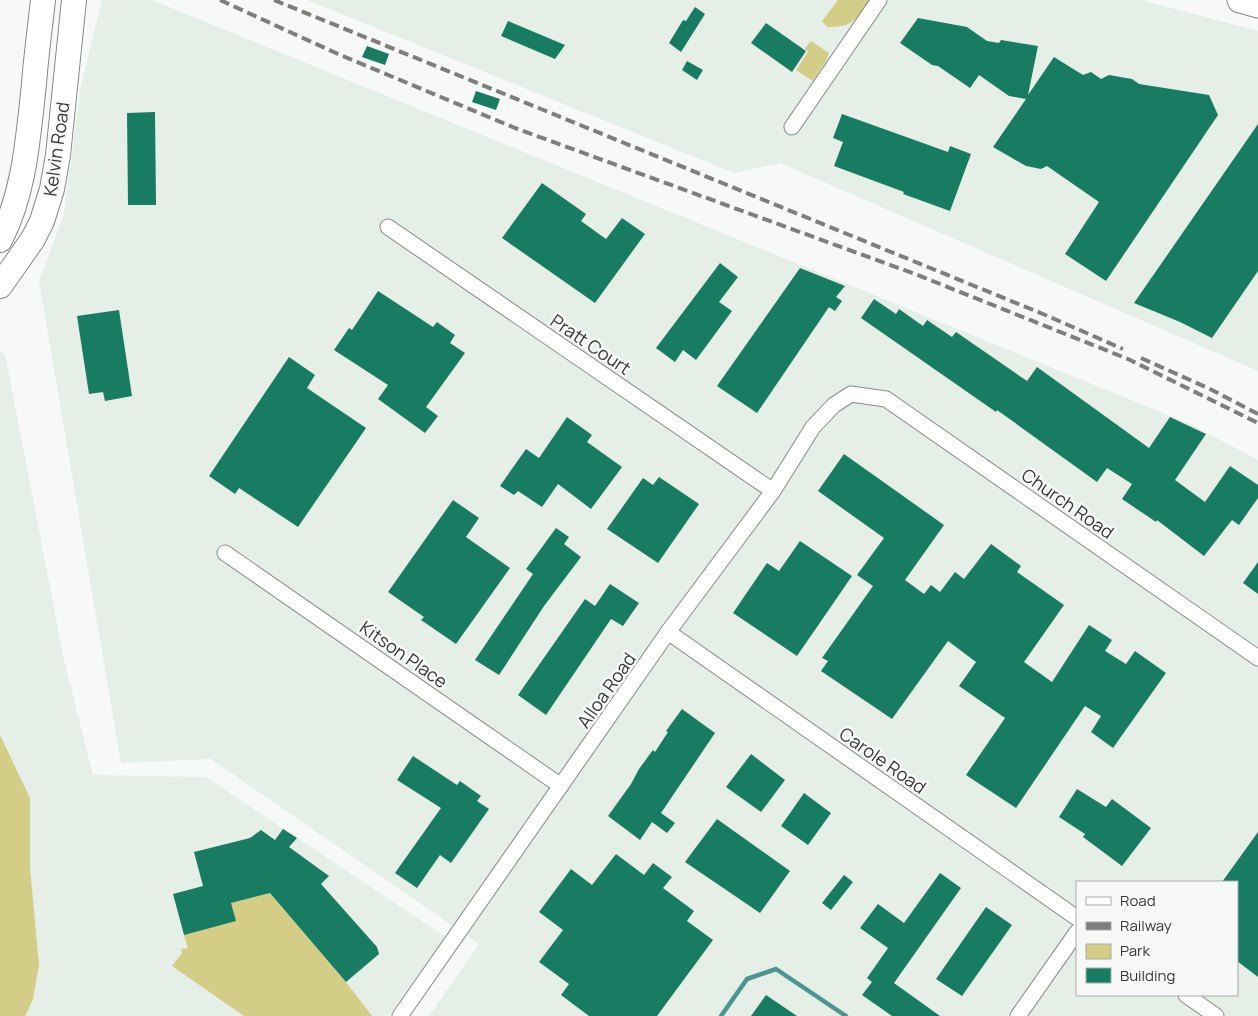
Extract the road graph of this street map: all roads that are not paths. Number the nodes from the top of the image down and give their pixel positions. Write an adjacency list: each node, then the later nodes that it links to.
1 (26, 0): 8 (main road)
2 (43, 0): 8 (main road, Kelvin Road)
3 (64, 0): 8 (main road)
4 (74, 0): 12 (main road, Kelvin Road)
5 (879, 0): 9 (street)
6 (1240, 0): 7 (highway)
7 (1258, 5)
8 (36, 59): 11 (main road, Kelvin Road)
9 (792, 127)
10 (388, 227): 14 (street, Pratt Court)
11 (0, 240)
12 (0, 286)
13 (851, 394): 14 (street, Alloa Road); 17 (street, Church Road)
14 (773, 491): 16 (street, Alloa Road)
15 (225, 553): 18 (street, Kitson Place)
16 (668, 632): 18 (street, Alloa Road); 19 (street, Carole Road)
17 (1258, 658)
18 (561, 786): 22 (street, Alloa Road)
19 (1076, 917)
20 (1076, 933): 23 (street)
21 (1187, 996): 24 (street)
22 (400, 1016)
23 (1018, 1016)
24 (1216, 1016)

